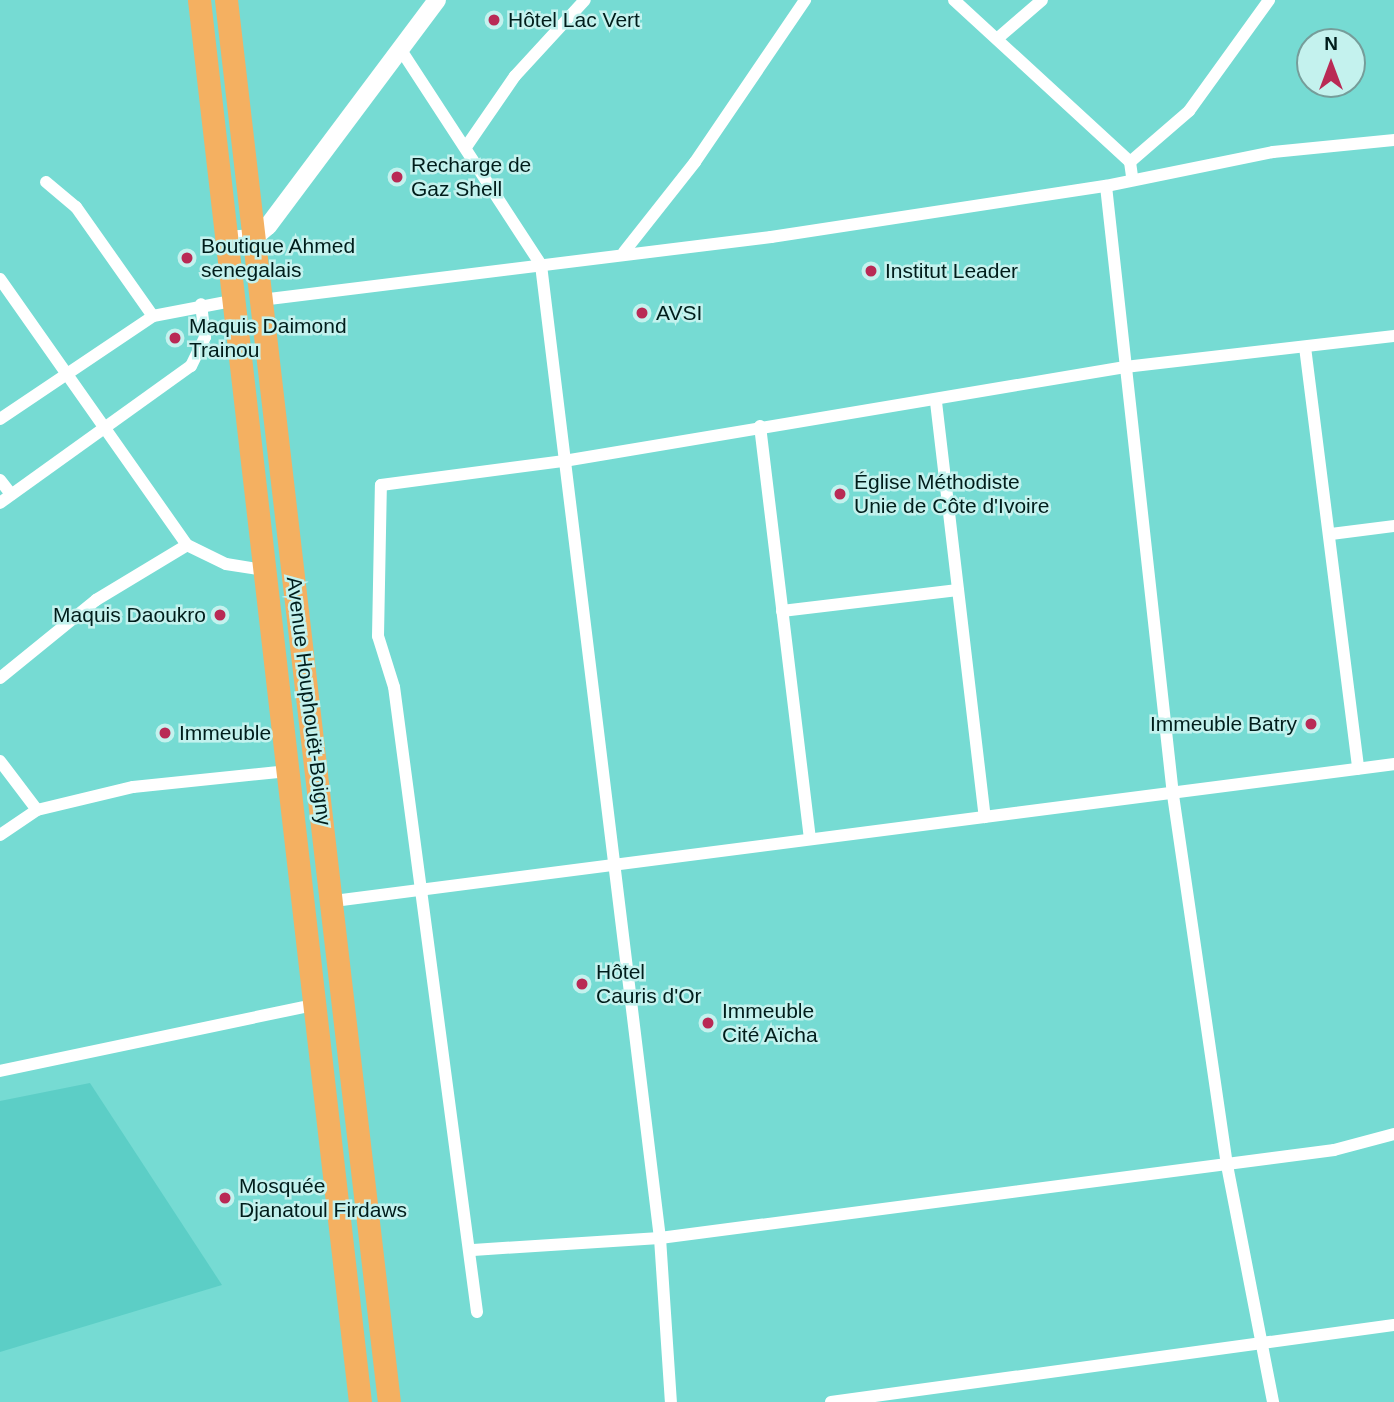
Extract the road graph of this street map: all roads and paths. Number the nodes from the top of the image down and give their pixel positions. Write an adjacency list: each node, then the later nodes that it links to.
1 (199, 0): 18 (highway, Avenue Houphouët-Boigny)
2 (226, 0): 17 (highway, Avenue Houphouët-Boigny)
3 (437, 0): 10 (main road)
4 (585, 0): 12 (street)
5 (805, 0): 19 (street)
6 (954, 0): 9 (street)
7 (1042, 0): 9 (street)
8 (1269, 0): 13 (street)
9 (998, 38): 13 (street)
10 (399, 47): 12 (street); 17 (main road)
11 (1394, 140): 14 (street)
12 (466, 147): 20 (street)
13 (1130, 162): 14 (street)
14 (1132, 176): 16 (street)
15 (46, 182): 25 (street)
16 (1106, 186): 19 (street); 28 (street)
17 (254, 238): 18 (main road); 22 (highway, Avenue Houphouët-Boigny)
18 (226, 240): 23 (highway, Avenue Houphouët-Boigny)
19 (624, 252): 20 (street)
20 (541, 265): 22 (street); 34 (street)
21 (0, 279): 29 (street)
22 (261, 300): 56 (highway, Avenue Houphouët-Boigny)
23 (232, 302): 24 (street); 41 (highway, Avenue Houphouët-Boigny)
24 (201, 304): 25 (street); 33 (street)
25 (153, 316): 29 (street)
26 (1394, 337): 27 (street)
27 (1305, 347): 28 (street); 39 (street)
28 (1125, 367): 30 (street); 49 (street)
29 (66, 373): 31 (street); 33 (street)
30 (936, 402): 32 (street); 42 (street)
31 (0, 419)
32 (760, 426): 34 (street); 43 (street)
33 (104, 427): 36 (street); 40 (street)
34 (565, 461): 54 (street); 55 (street)
35 (0, 480): 36 (street)
36 (11, 494): 37 (street)
37 (0, 503)
38 (1394, 526): 39 (street)
39 (1331, 534): 47 (street)
40 (187, 545): 41 (street); 44 (street)
41 (264, 570): 48 (highway, Avenue Houphouët-Boigny)
42 (958, 590): 43 (street); 51 (street)
43 (782, 611): 53 (street)
44 (0, 678)
45 (0, 761): 50 (street)
46 (1394, 764): 47 (street)
47 (1359, 769): 49 (street)
48 (289, 771): 50 (street); 57 (highway, Avenue Houphouët-Boigny)
49 (1173, 795): 51 (street); 60 (street)
50 (37, 810): 52 (street)
51 (985, 817): 53 (street)
52 (0, 835)
53 (810, 839): 54 (street)
54 (611, 865): 55 (street); 61 (street)
55 (422, 890): 56 (street); 62 (street)
56 (334, 901): 67 (highway, Avenue Houphouët-Boigny)
57 (314, 1005): 58 (street); 66 (highway, Avenue Houphouët-Boigny)
58 (0, 1071)
59 (1394, 1134): 60 (street)
60 (1226, 1160): 61 (street); 65 (street)
61 (660, 1238): 62 (street); 68 (street)
62 (473, 1250): 63 (street)
63 (477, 1312)
64 (1394, 1325): 65 (street)
65 (1260, 1346): 69 (street); 70 (street)
66 (360, 1402)
67 (389, 1402)
68 (671, 1402)
69 (831, 1402)
70 (1273, 1402)

